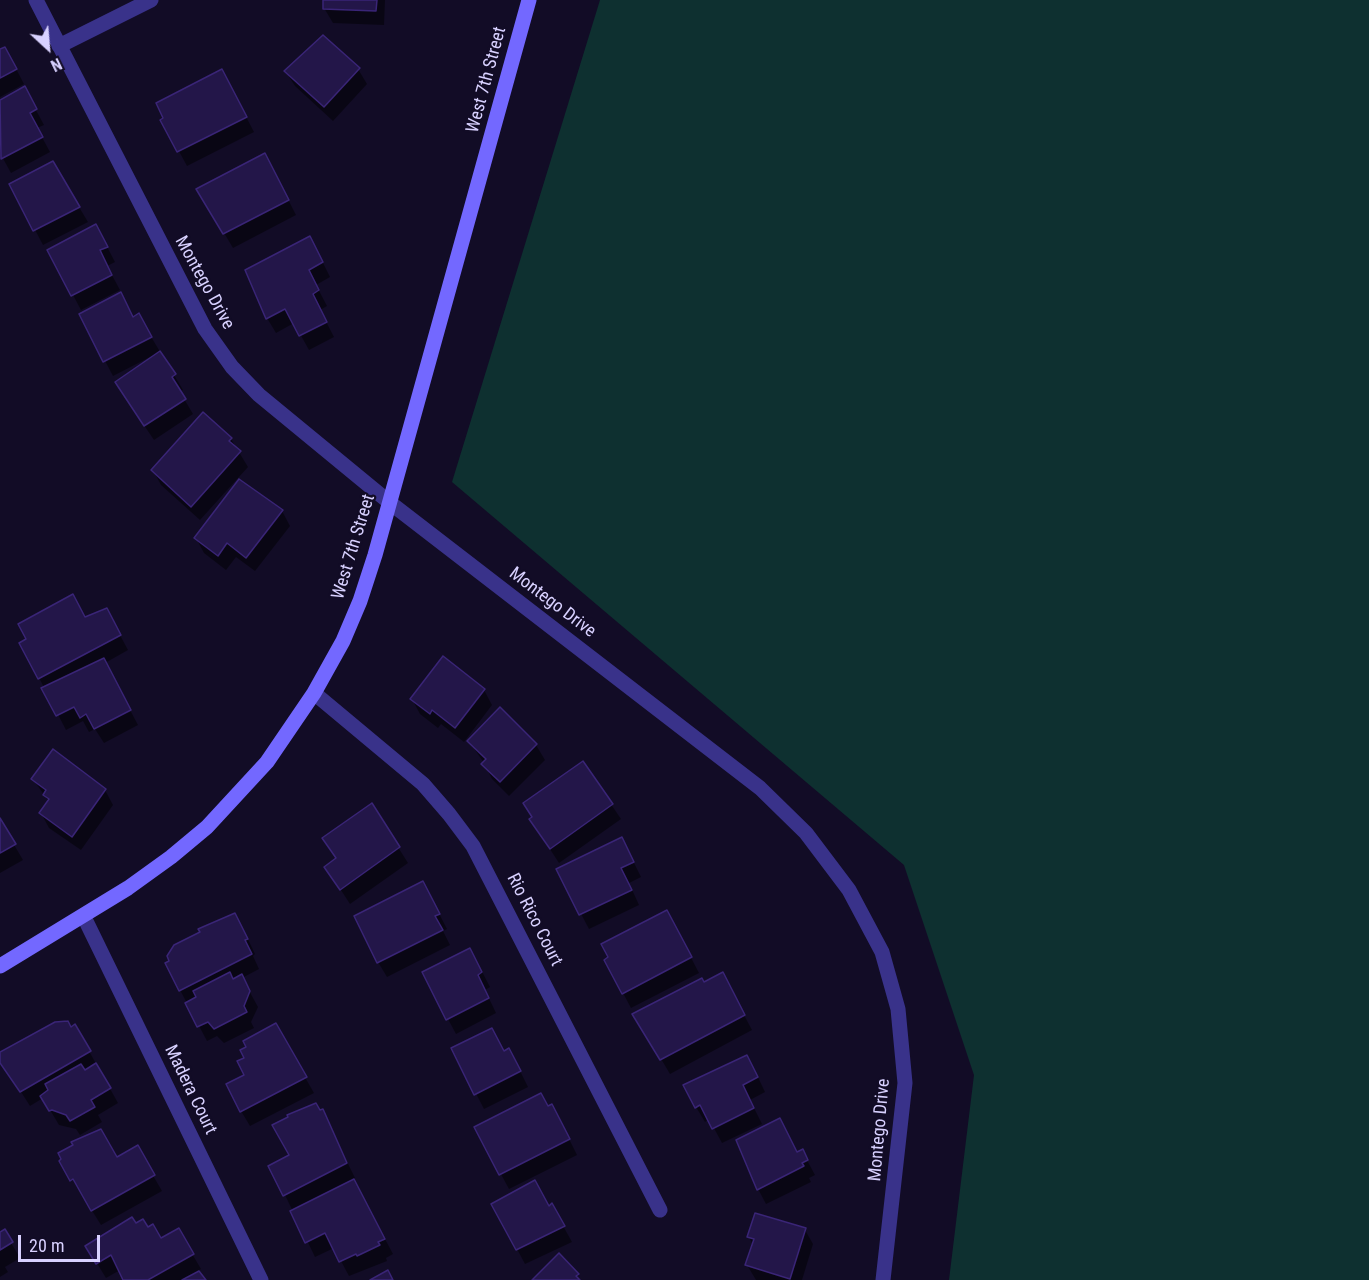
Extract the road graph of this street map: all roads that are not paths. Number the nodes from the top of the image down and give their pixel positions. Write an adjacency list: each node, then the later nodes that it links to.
1 (36, 0): 4 (street, Montego Drive)
2 (150, 0): 4 (street)
3 (529, 0): 5 (main road, West 7th Street)
4 (59, 46): 5 (street, Montego Drive)
5 (389, 502): 6 (main road, West 7th Street); 11 (street, Montego Drive)
6 (314, 693): 7 (main road, West 7th Street); 9 (street, Rio Rico Court)
7 (84, 917): 8 (main road, West 7th Street); 10 (street, Madera Court)
8 (0, 966)
9 (660, 1210)
10 (261, 1280)
11 (883, 1280)

